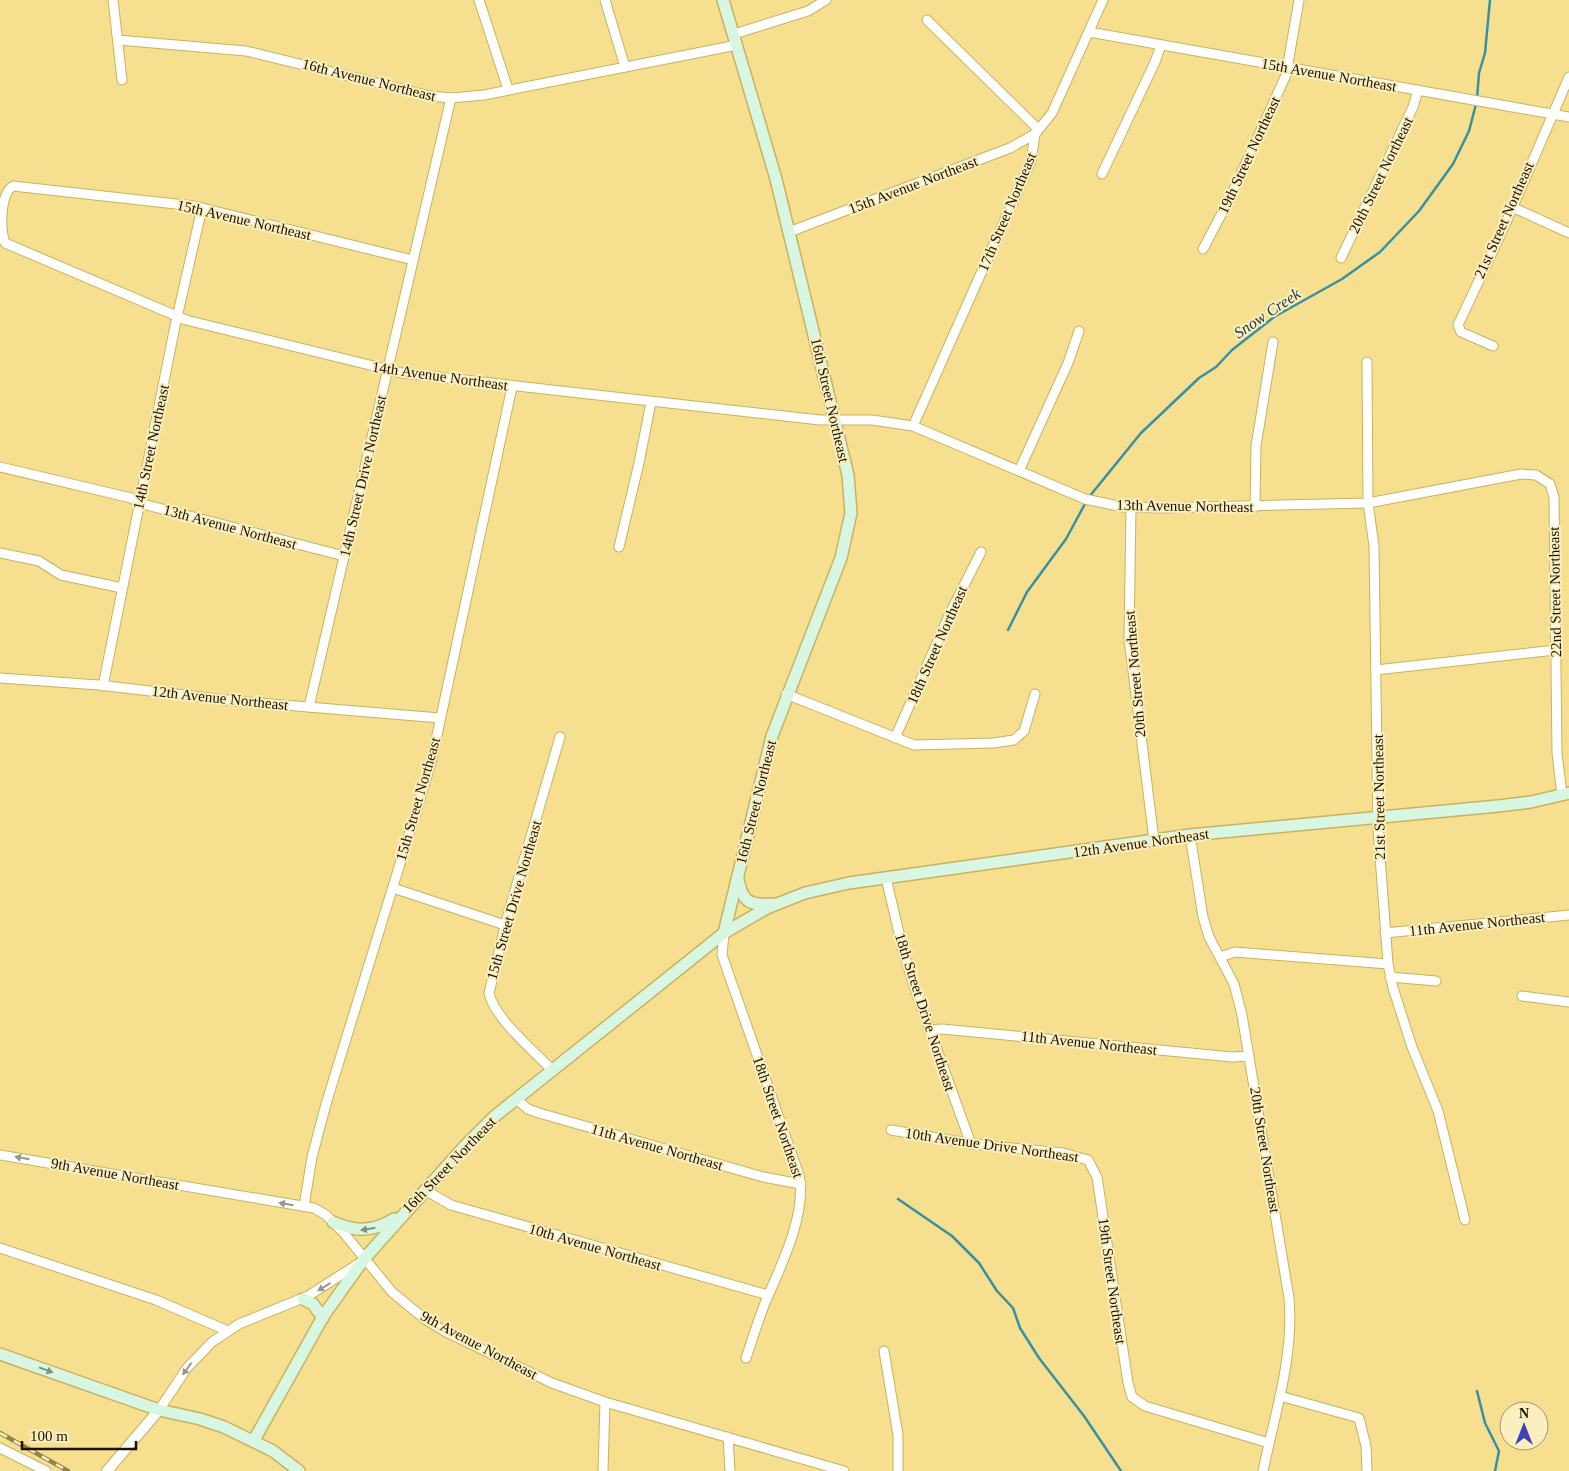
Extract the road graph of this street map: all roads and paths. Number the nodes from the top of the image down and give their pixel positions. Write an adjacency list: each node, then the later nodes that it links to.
1 (113, 0): 10 (street)
2 (479, 0): 17 (street)
3 (605, 0): 13 (street)
4 (723, 0): 11 (main road, 16th Street Northeast)
5 (826, 0): 11 (street, 16th Avenue Northeast)
6 (1103, 0): 9 (street, 17th Street Northeast)
7 (1299, 0): 14 (street, 19th Street Northeast)
8 (927, 20): 22 (street)
9 (1089, 32): 12 (street, 15th Avenue Northeast); 22 (street, 17th Street Northeast)
10 (118, 40): 16 (street); 19 (street, 16th Avenue Northeast)
11 (735, 40): 13 (street, 16th Avenue Northeast); 27 (main road, 16th Street Northeast)
12 (1161, 45): 14 (street, 15th Avenue Northeast); 23 (street)
13 (625, 67): 17 (street, 16th Avenue Northeast)
14 (1288, 68): 18 (street, 15th Avenue Northeast); 29 (street, 19th Street Northeast)
15 (1569, 77): 20 (street, 21st Street Northeast)
16 (122, 80)
17 (508, 89): 19 (street, 16th Avenue Northeast)
18 (1418, 90): 20 (street, 15th Avenue Northeast); 30 (street, 20th Street Northeast)
19 (451, 98): 31 (street, 14th Street Drive Northeast)
20 (1554, 114): 21 (street, 15th Avenue Northeast); 25 (street, 21st Street Northeast)
21 (1569, 117)
22 (1035, 134): 27 (street, 15th Avenue Northeast); 41 (street, 17th Street Northeast)
23 (1102, 174)
24 (13, 186): 26 (street, 15th Avenue Northeast); 32 (street, 14th Avenue Northeast)
25 (1512, 207): 28 (street); 35 (street, 21st Street Northeast)
26 (202, 208): 31 (street, 15th Avenue Northeast); 32 (street, 14th Street Northeast)
27 (789, 232): 40 (main road, 16th Street Northeast)
28 (1569, 233)
29 (1203, 249)
30 (1341, 258)
31 (413, 260): 37 (street, 14th Street Drive Northeast)
32 (177, 317): 37 (street, 14th Avenue Northeast); 45 (street, 14th Street Northeast)
33 (1079, 331): 43 (street)
34 (1272, 342): 47 (street)
35 (1493, 346)
36 (1367, 362): 46 (street, 21st Street Northeast)
37 (387, 370): 38 (street, 14th Avenue Northeast); 52 (street, 14th Street Drive Northeast)
38 (512, 387): 39 (street, 14th Avenue Northeast); 61 (street, 15th Street Northeast)
39 (650, 402): 40 (street, 14th Avenue Northeast); 49 (street)
40 (835, 419): 41 (street, 13th Avenue Northeast); 58 (main road, 16th Street Northeast)
41 (913, 426): 43 (street, 13th Avenue Northeast)
42 (0, 467): 45 (street, 13th Avenue Northeast)
43 (1019, 471): 48 (street, 13th Avenue Northeast)
44 (1546, 481): 46 (street, 13th Avenue Northeast); 54 (street, 22nd Street Northeast)
45 (140, 503): 52 (street, 13th Avenue Northeast); 53 (street, 14th Street Northeast)
46 (1368, 503): 47 (street, 13th Avenue Northeast); 55 (street, 21st Street Northeast)
47 (1255, 507): 48 (street, 13th Avenue Northeast)
48 (1131, 508): 67 (street, 20th Street Northeast)
49 (619, 547)
50 (981, 552): 63 (street, 18th Street Northeast)
51 (0, 553): 53 (street)
52 (344, 556): 60 (street, 14th Street Drive Northeast)
53 (122, 588): 57 (street, 14th Street Northeast)
54 (1555, 650): 55 (street); 64 (street, 22nd Street Northeast)
55 (1376, 670): 65 (street, 21st Street Northeast)
56 (0, 678): 57 (street, 12th Avenue Northeast)
57 (103, 686): 60 (street, 12th Avenue Northeast)
58 (786, 694): 63 (street); 68 (main road, 16th Street Northeast)
59 (1035, 694): 63 (street)
60 (309, 707): 61 (street, 12th Avenue Northeast)
61 (440, 718): 70 (street, 15th Street Northeast)
62 (560, 737): 73 (street, 15th Street Drive Northeast)
63 (895, 738)
64 (1566, 794): 65 (main road, 12th Avenue Northeast)
65 (1378, 817): 66 (main road, 12th Avenue Northeast); 75 (street, 21st Street Northeast)
66 (1190, 835): 67 (main road, 12th Avenue Northeast); 76 (street, 20th Street Northeast)
67 (1154, 840): 69 (main road, 12th Avenue Northeast)
68 (738, 878): 71 (main road); 74 (main road, 16th Street Northeast)
69 (886, 878): 71 (main road, 12th Avenue Northeast); 82 (street, 18th Street Drive Northeast)
70 (393, 888): 73 (street); 92 (street, 15th Street Northeast)
71 (776, 904): 74 (main road, 12th Avenue Northeast)
72 (1569, 915): 75 (street, 11th Avenue Northeast)
73 (506, 925): 84 (street, 15th Street Drive Northeast)
74 (724, 933): 84 (main road, 16th Street Northeast); 90 (street, 18th Street Northeast)
75 (1385, 933): 77 (street, 21st Street Northeast)
76 (1220, 956): 77 (street); 83 (street, 20th Street Northeast)
77 (1388, 964): 78 (street, 21st Street Northeast)
78 (1390, 977): 79 (street); 94 (street, 21st Street Northeast)
79 (1436, 981)
80 (1522, 996): 81 (street)
81 (1569, 1002)
82 (930, 1030): 83 (street, 11th Avenue Northeast); 87 (street, 18th Street Drive Northeast)
83 (1249, 1056): 105 (street, 20th Street Northeast)
84 (553, 1071): 85 (main road, 16th Street Northeast)
85 (516, 1099): 90 (street, 11th Avenue Northeast); 91 (main road, 16th Street Northeast)
86 (891, 1130): 87 (street, 10th Avenue Drive Northeast)
87 (971, 1144): 89 (street, 10th Avenue Drive Northeast)
88 (0, 1158): 92 (street, 9th Avenue Northeast, one-way to 88)
89 (1091, 1162): 110 (street, 19th Street Northeast)
90 (801, 1184): 98 (street, 18th Street Northeast)
91 (425, 1190): 93 (main road, 16th Street Northeast); 98 (street, 10th Avenue Northeast)
92 (304, 1206): 95 (street, 9th Avenue Northeast)
93 (402, 1215): 95 (main road, one-way to 95); 97 (main road, 16th Street Northeast)
94 (1465, 1220)
95 (333, 1222): 97 (street, 9th Avenue Northeast)
96 (0, 1248): 101 (street)
97 (364, 1259): 99 (street, one-way to 99); 100 (main road, 16th Street Northeast); 106 (street, 9th Avenue Northeast)
98 (768, 1294): 104 (street, 18th Street Northeast)
99 (303, 1299): 100 (main road); 101 (street)
100 (323, 1318): 109 (main road, 16th Street Northeast)
101 (228, 1331): 107 (street, one-way to 107)
102 (884, 1351): 118 (street)
103 (0, 1354): 107 (main road, one-way to 107)
104 (746, 1358)
105 (1280, 1396): 110 (street, 20th Street Northeast); 120 (street)
106 (605, 1402): 108 (street, 9th Avenue Northeast); 115 (street)
107 (159, 1410): 109 (main road); 113 (street)
108 (728, 1437): 116 (street); 117 (street, 9th Avenue Northeast)
109 (254, 1440): 114 (main road)
110 (1269, 1443): 119 (street, 20th Street Northeast)
111 (0, 1448): 112 (street)
112 (46, 1471)
113 (107, 1471)
114 (299, 1471)
115 (603, 1471)
116 (730, 1471)
117 (844, 1471)
118 (898, 1471)
119 (1263, 1471)
120 (1366, 1471)

